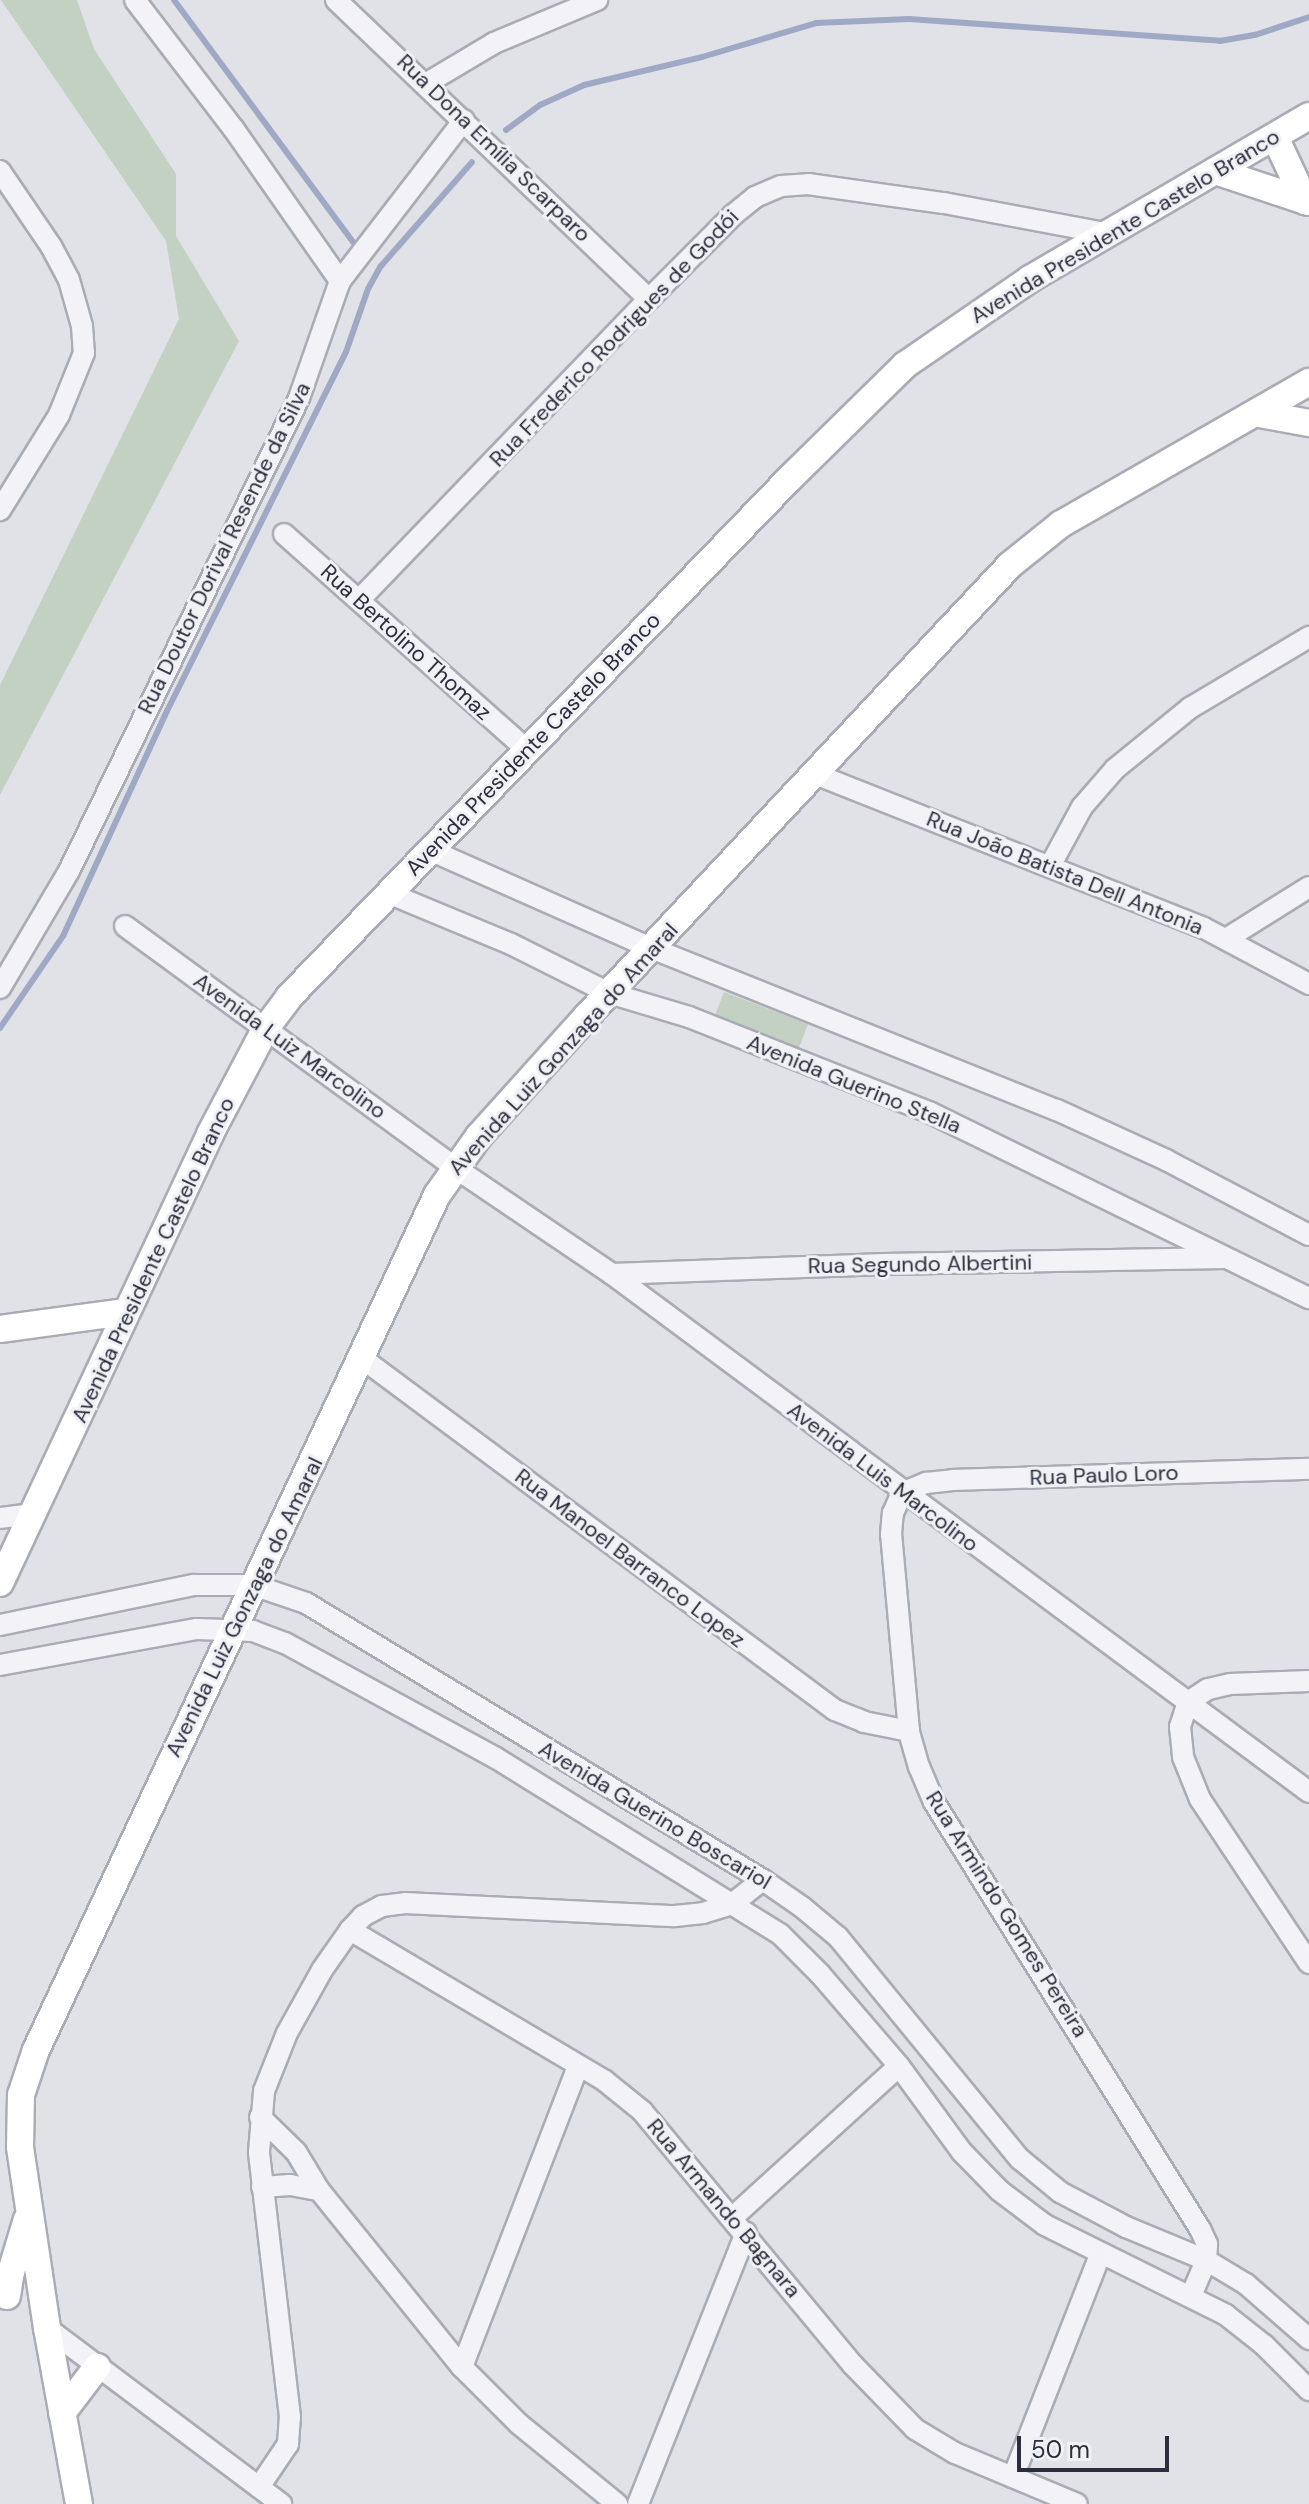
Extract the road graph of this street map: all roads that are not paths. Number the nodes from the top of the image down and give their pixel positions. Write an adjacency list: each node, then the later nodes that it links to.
1 (135, 0): 12 (street)
2 (336, 0): 4 (street, Rua Dona Emília Scarparo)
3 (597, 0): 4 (street)
4 (427, 83): 6 (street, Rua Dona Emília Scarparo)
5 (1309, 116): 7 (street, Avenida Presidente Castelo Branco)
6 (464, 120): 12 (street, Rua Doutor Dorival Resende da Silva); 13 (street, Rua Dona Emília Scarparo)
7 (1275, 137): 9 (street, Avenida Presidente Castelo Branco); 10 (street)
8 (0, 171): 17 (street)
9 (1215, 171): 10 (street); 11 (street, Avenida Presidente Castelo Branco)
10 (1307, 202)
11 (1105, 233): 13 (street, Rua Frederico Rodrigues de Godói); 21 (street, Avenida Presidente Castelo Branco)
12 (340, 281): 31 (street, Rua Doutor Dorival Resende da Silva)
13 (649, 299): 19 (street, Rua Frederico Rodrigues de Godói)
14 (1309, 382): 15 (street, Avenida Luiz Gonzaga do Amaral)
15 (1260, 414): 16 (street); 22 (street, Avenida Luiz Gonzaga do Amaral)
16 (1309, 423)
17 (0, 510)
18 (284, 534): 19 (street, Rua Bertolino Thomaz)
19 (360, 599): 21 (street, Rua Bertolino Thomaz)
20 (1309, 637): 24 (street)
21 (527, 750): 23 (street, Avenida Presidente Castelo Branco)
22 (815, 774): 24 (street, Rua João Batista Dell Antonia); 29 (street, Avenida Luiz Gonzaga do Amaral)
23 (430, 850): 26 (street, Avenida Presidente Castelo Branco); 29 (street)
24 (1050, 866): 28 (street, Rua João Batista Dell Antonia)
25 (1309, 887): 28 (street)
26 (388, 893): 32 (street, Avenida Guerino Stella); 33 (street, Avenida Presidente Castelo Branco)
27 (125, 926): 33 (street, Avenida Luiz Marcolino)
28 (1226, 939): 30 (street, Rua João Batista Dell Antonia)
29 (651, 948): 32 (street, Avenida Luiz Gonzaga do Amaral); 35 (street)
30 (1309, 984)
31 (0, 988)
32 (609, 993): 34 (street, Avenida Luiz Gonzaga do Amaral); 36 (street, Avenida Guerino Stella)
33 (266, 1028): 34 (street, Avenida Luiz Marcolino); 39 (street, Avenida Presidente Castelo Branco)
34 (454, 1167): 37 (street, Avenida Luis Marcolino); 41 (street, Avenida Luiz Gonzaga do Amaral)
35 (1309, 1235)
36 (1229, 1258): 37 (street, Rua Segundo Albertini); 38 (street, Avenida Guerino Stella)
37 (612, 1274): 43 (street, Avenida Luis Marcolino)
38 (1309, 1298)
39 (126, 1312): 40 (street); 44 (street, Avenida Presidente Castelo Branco)
40 (0, 1329)
41 (363, 1359): 47 (street, Avenida Luiz Gonzaga do Amaral); 53 (street, Rua Manoel Barranco Lopez)
42 (1309, 1469): 43 (street, Rua Paulo Loro)
43 (902, 1493): 52 (street, Avenida Luis Marcolino); 53 (street, Rua Armindo Gomes Pereira)
44 (33, 1514): 45 (street); 46 (street, Avenida Presidente Castelo Branco)
45 (0, 1518)
46 (0, 1583)
47 (253, 1585): 48 (street, Avenida Guerino Boscariol); 49 (street, Avenida Luiz Gonzaga do Amaral); 55 (street, Avenida Guerino Boscariol)
48 (0, 1625)
49 (231, 1628): 50 (street, Avenida Guerino Boscariol); 56 (street, Avenida Guerino Boscariol); 64 (street, Avenida Luiz Gonzaga do Amaral)
50 (0, 1665)
51 (1309, 1681): 52 (street)
52 (1188, 1702): 54 (street, Avenida Luis Marcolino); 58 (street)
53 (909, 1731): 68 (street, Rua Armindo Gomes Pereira)
54 (1309, 1792)
55 (763, 1880): 56 (street); 68 (street, Avenida Guerino Boscariol)
56 (732, 1904): 57 (street); 59 (street, Avenida Guerino Boscariol)
57 (350, 1930): 60 (street, Rua Armando Bagnara); 61 (street)
58 (1309, 1963)
59 (899, 2066): 65 (street); 67 (street, Avenida Guerino Boscariol)
60 (578, 2067): 65 (street, Rua Armando Bagnara); 74 (street)
61 (260, 2117): 62 (street); 63 (street)
62 (262, 2187): 63 (street); 78 (street)
63 (319, 2190): 74 (street)
64 (28, 2213): 66 (street); 69 (street, Avenida Luiz Gonzaga do Amaral); 71 (street, Avenida Luiz Gonzaga do Amaral)
65 (739, 2225): 77 (street, Rua Armando Bagnara); 82 (street)
66 (0, 2243)
67 (1100, 2255): 70 (street, Avenida Guerino Boscariol); 77 (street)
68 (1206, 2260): 70 (street); 72 (street)
69 (4, 2293): 71 (street)
70 (1191, 2296): 75 (street)
71 (47, 2328): 73 (street); 76 (street, Avenida Luiz Gonzaga do Amaral)
72 (1309, 2339)
73 (97, 2367): 76 (street); 78 (street)
74 (462, 2367): 81 (street)
75 (1309, 2390)
76 (62, 2413): 79 (street, Avenida Luiz Gonzaga do Amaral)
77 (1013, 2477): 83 (street, Rua Armando Bagnara)
78 (259, 2487): 80 (street)
79 (79, 2504)
80 (281, 2504)
81 (617, 2504)
82 (638, 2504)
83 (1077, 2504)

